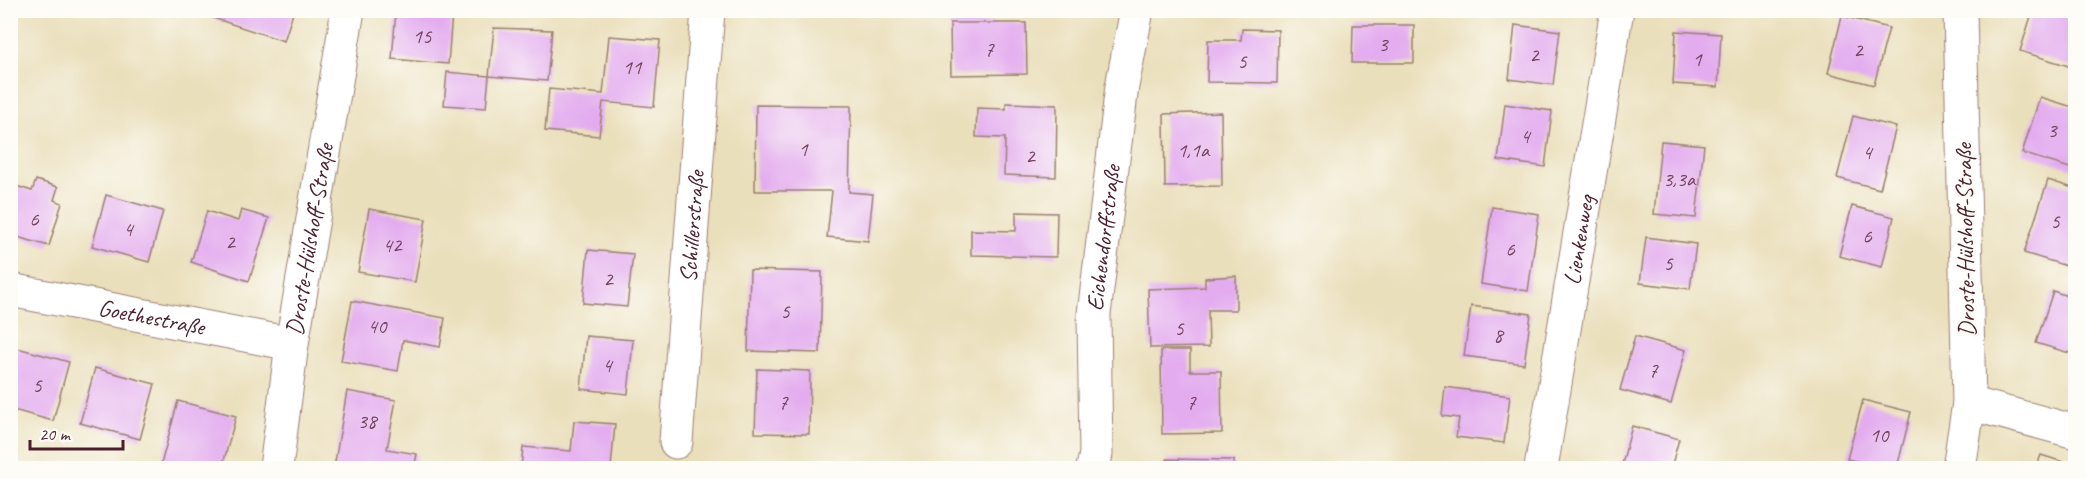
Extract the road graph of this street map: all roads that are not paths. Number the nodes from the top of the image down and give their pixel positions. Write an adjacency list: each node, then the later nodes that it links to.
1 (348, 10): 7 (street, Droste-Hülshoff-Straße)
2 (708, 10): 10 (street, Schillerstraße)
3 (1137, 10): 12 (street, Eichendorffstraße)
4 (1617, 10): 13 (street, Lienkenweg)
5 (1960, 10): 8 (street, Droste-Hülshoff-Straße)
6 (10, 290): 7 (street, Goethestraße)
7 (292, 344): 11 (street, Droste-Hülshoff-Straße)
8 (1969, 403): 9 (street); 14 (street, Droste-Hülshoff-Straße)
9 (2076, 432)
10 (676, 442)
11 (276, 468)
12 (1092, 468)
13 (1541, 468)
14 (1959, 468)

